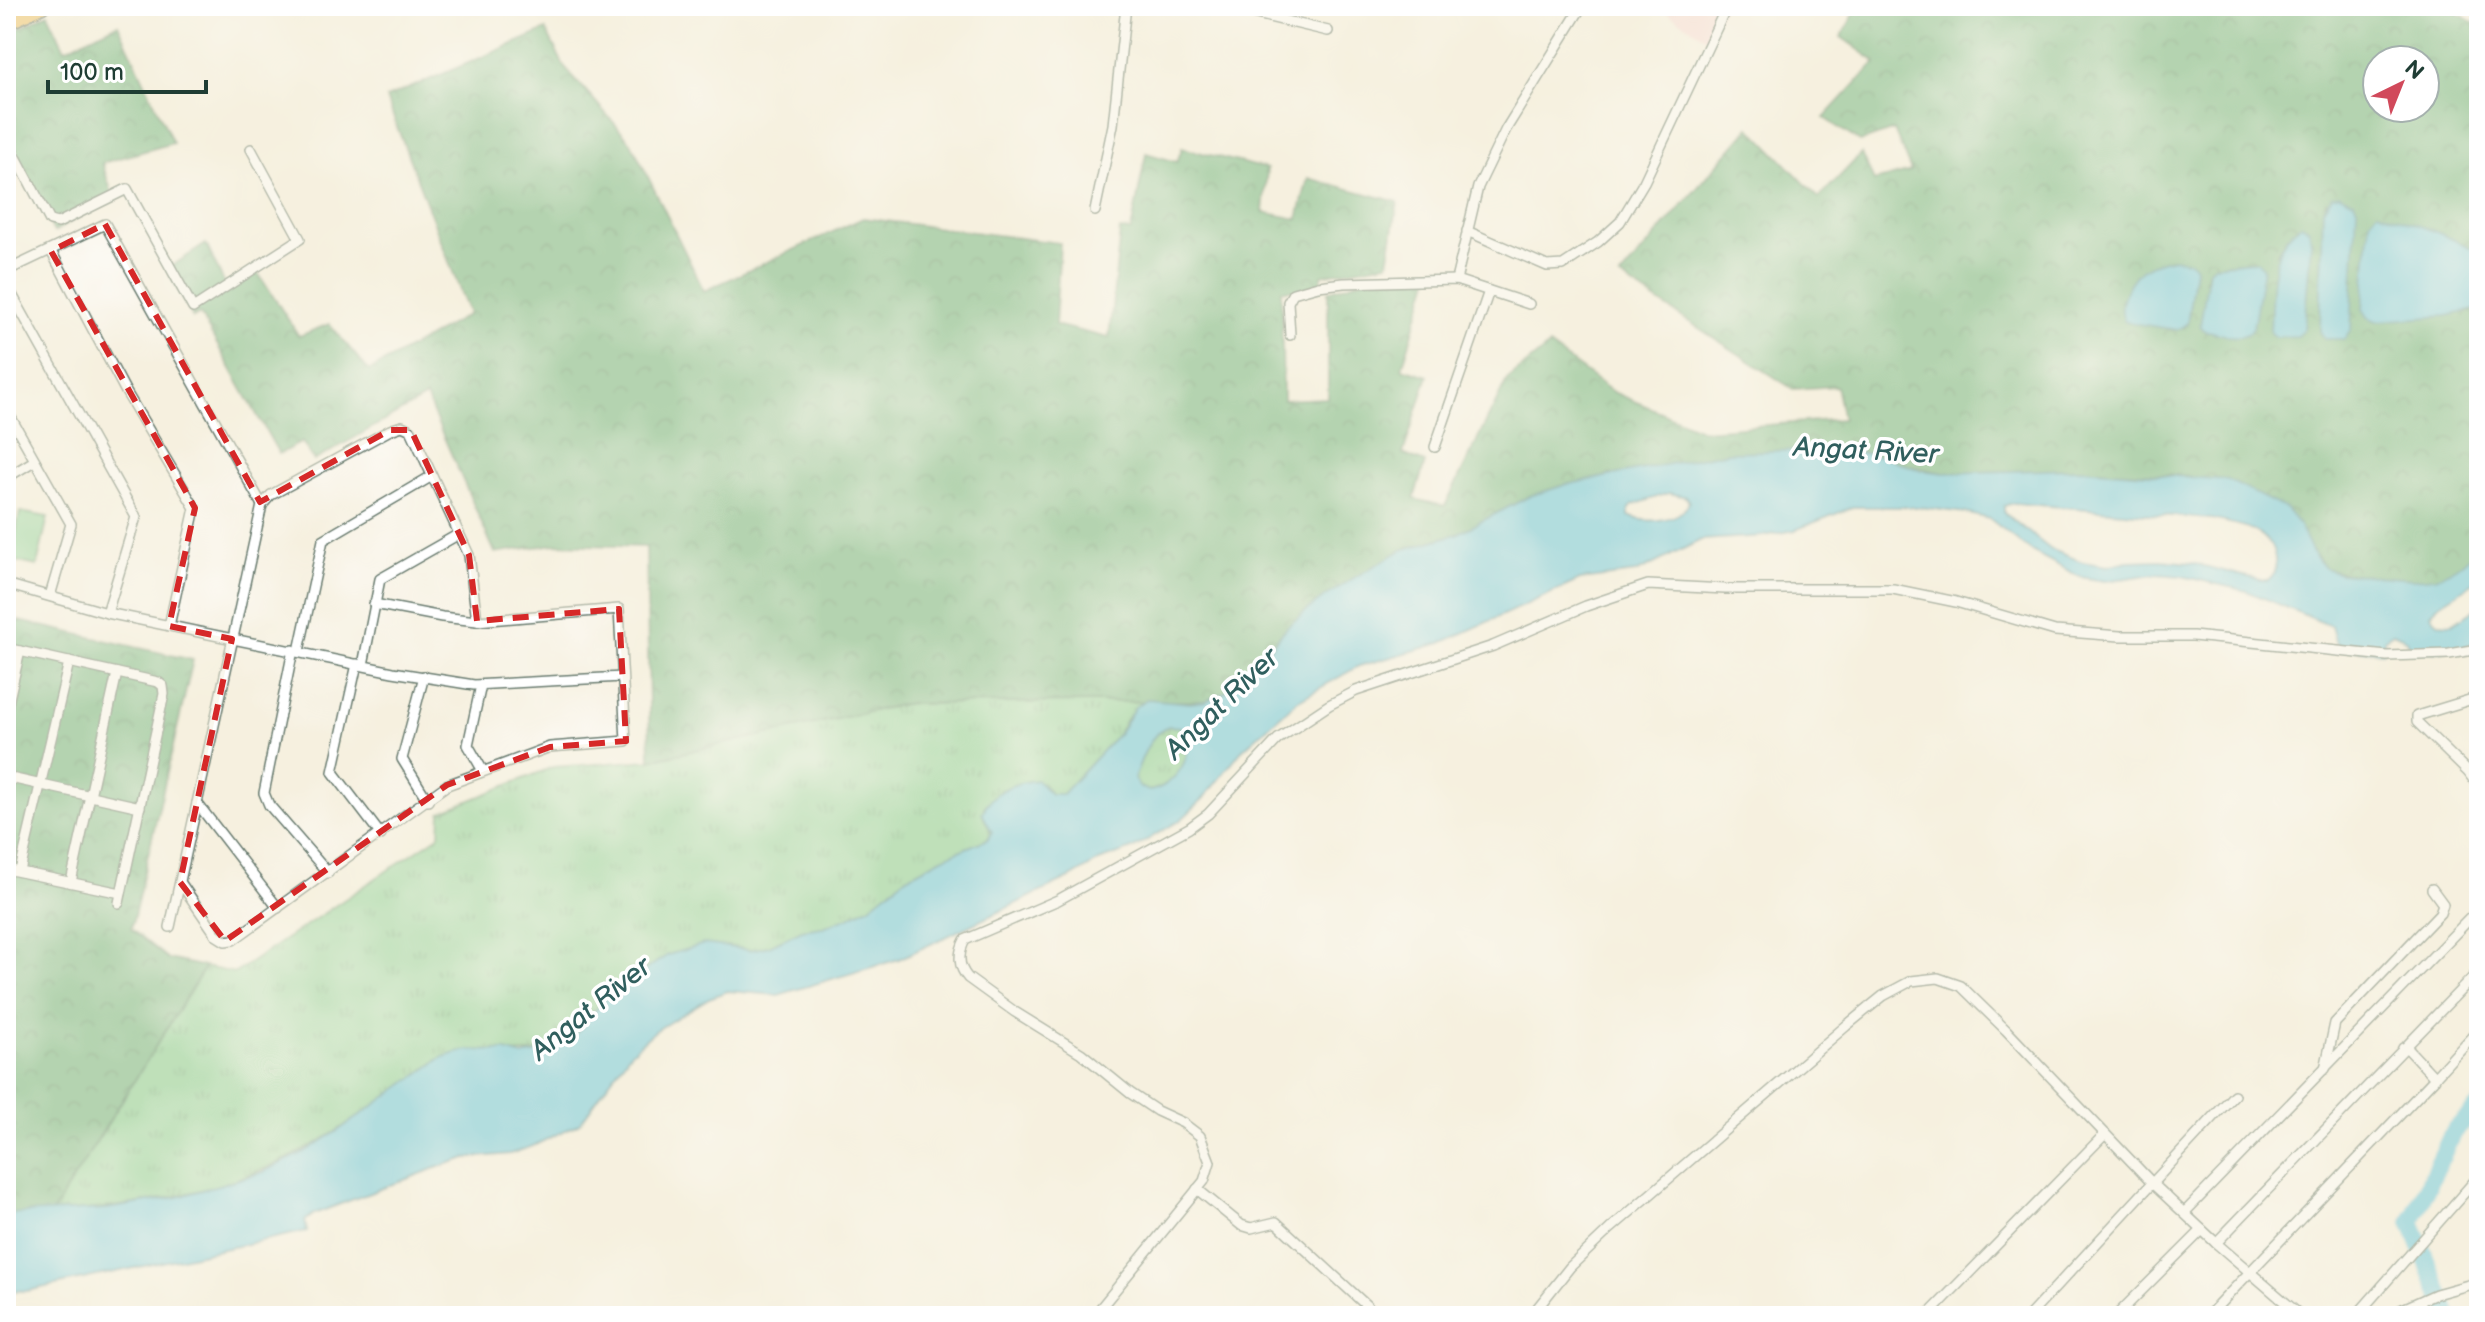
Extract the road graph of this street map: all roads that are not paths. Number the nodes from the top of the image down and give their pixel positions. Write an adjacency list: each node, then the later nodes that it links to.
1 (42, 6): 6 (main road)
2 (1126, 6): 10 (street)
3 (1223, 6): 7 (street)
4 (1582, 6): 11 (street)
5 (1727, 6): 11 (street)
6 (6, 23)
7 (1328, 31)
8 (6, 138): 9 (street)
9 (251, 149)
10 (1095, 211)
11 (1467, 231): 14 (street)
12 (51, 251): 13 (street); 24 (street); 31 (street)
13 (6, 271)
14 (1456, 280): 16 (street); 18 (street)
15 (6, 284): 29 (street)
16 (1489, 291): 17 (street); 20 (street)
17 (1529, 304)
18 (1290, 335)
19 (6, 409): 21 (street)
20 (1435, 447)
21 (34, 461): 23 (street); 27 (street)
22 (432, 476): 24 (street); 25 (street); 36 (street)
23 (6, 478)
24 (262, 505): 32 (street)
25 (459, 534): 28 (street); 30 (street)
26 (6, 584): 27 (street)
27 (50, 596): 29 (street)
28 (374, 604): 30 (street); 38 (street)
29 (107, 613): 31 (street)
30 (477, 621): 41 (street)
31 (169, 626): 32 (street)
32 (232, 639): 36 (street); 51 (street)
33 (6, 648): 35 (street)
34 (2479, 649): 74 (street)
35 (20, 651): 37 (street); 44 (street)
36 (296, 651): 38 (street); 56 (street)
37 (69, 662): 39 (street); 48 (street)
38 (360, 664): 40 (street); 53 (street)
39 (117, 673): 49 (street); 52 (street)
40 (424, 676): 42 (street); 50 (street)
41 (622, 677): 42 (street); 45 (street)
42 (481, 685): 45 (street)
43 (2479, 697): 47 (street)
44 (6, 712)
45 (483, 771): 50 (street)
46 (6, 777): 48 (street)
47 (2477, 784)
48 (40, 785): 49 (street); 55 (street)
49 (90, 796): 52 (street); 57 (street)
50 (428, 801): 53 (street)
51 (197, 803): 58 (street); 62 (street)
52 (140, 807): 60 (street)
53 (381, 835): 56 (street)
54 (6, 869): 55 (street)
55 (20, 871): 57 (street)
56 (328, 873): 62 (street)
57 (71, 882): 60 (street)
58 (180, 882): 62 (street); 64 (street)
59 (2432, 889): 68 (street)
60 (121, 893): 61 (street)
61 (119, 903)
62 (278, 908)
63 (2479, 909): 68 (street)
64 (170, 927)
65 (2479, 971): 67 (street)
66 (2479, 1029): 69 (street)
67 (2403, 1048): 69 (street); 77 (street)
68 (2325, 1069): 75 (street)
69 (2435, 1077): 78 (street)
70 (2234, 1095): 73 (street)
71 (2105, 1134): 73 (street); 82 (street); 83 (street)
72 (2479, 1176): 88 (street)
73 (2153, 1184): 75 (street); 84 (street)
74 (1197, 1189): 80 (street); 81 (street)
75 (2184, 1213): 76 (street)
76 (2202, 1230): 77 (street); 85 (street)
77 (2216, 1243): 78 (street)
78 (2250, 1273): 86 (street); 87 (street)
79 (2479, 1282): 89 (street)
80 (1368, 1307)
81 (1094, 1316)
82 (1531, 1316)
83 (1927, 1316)
84 (2029, 1316)
85 (2116, 1316)
86 (2208, 1316)
87 (2301, 1316)
88 (2356, 1316)
89 (2387, 1316)

